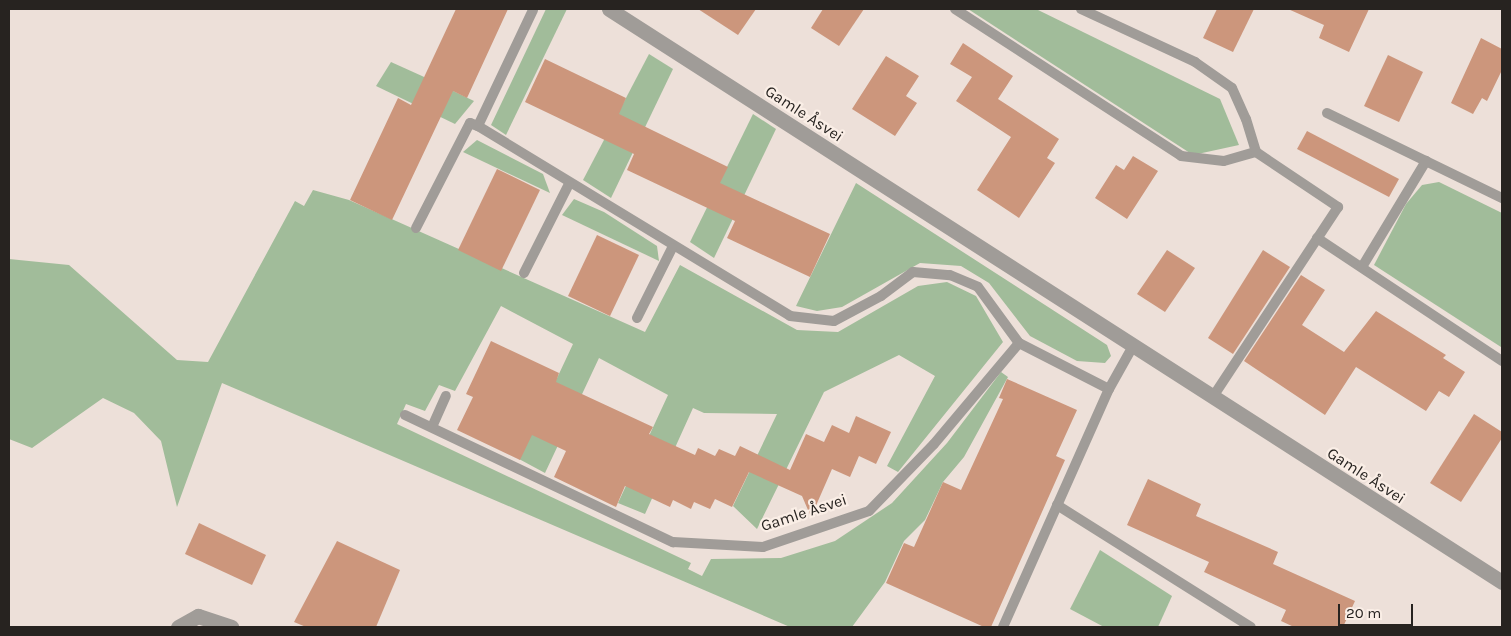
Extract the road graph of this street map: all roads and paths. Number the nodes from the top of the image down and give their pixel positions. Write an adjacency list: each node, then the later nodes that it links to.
1 (609, 9): 18 (street, Gamle Åsvei)
2 (955, 9): 7 (lane)
3 (1082, 9): 7 (lane)
4 (533, 10): 6 (lane)
5 (1327, 113): 8 (lane)
6 (478, 126): 9 (lane); 11 (lane)
7 (1256, 152): 12 (lane)
8 (1426, 161): 10 (lane); 14 (lane)
9 (569, 184): 13 (lane); 15 (lane)
10 (1502, 198)
11 (416, 228)
12 (1317, 238): 14 (lane); 22 (lane)
13 (672, 248): 16 (lane); 17 (lane)
14 (1362, 267): 19 (lane)
15 (524, 273)
16 (637, 318)
17 (1019, 343): 20 (lane); 24 (lane, Gamle Åsvei)
18 (1133, 346): 20 (lane); 22 (street, Gamle Åsvei)
19 (1502, 361)
20 (1109, 389): 25 (lane)
21 (446, 396): 24 (lane)
22 (1212, 398): 26 (street, Gamle Åsvei)
23 (405, 415): 24 (lane, Gamle Åsvei)
24 (432, 427)
25 (1057, 505): 29 (lane); 30 (lane)
26 (1502, 582)
27 (178, 627): 28 (street)
28 (231, 627)
29 (1003, 627)
30 (1251, 627)

